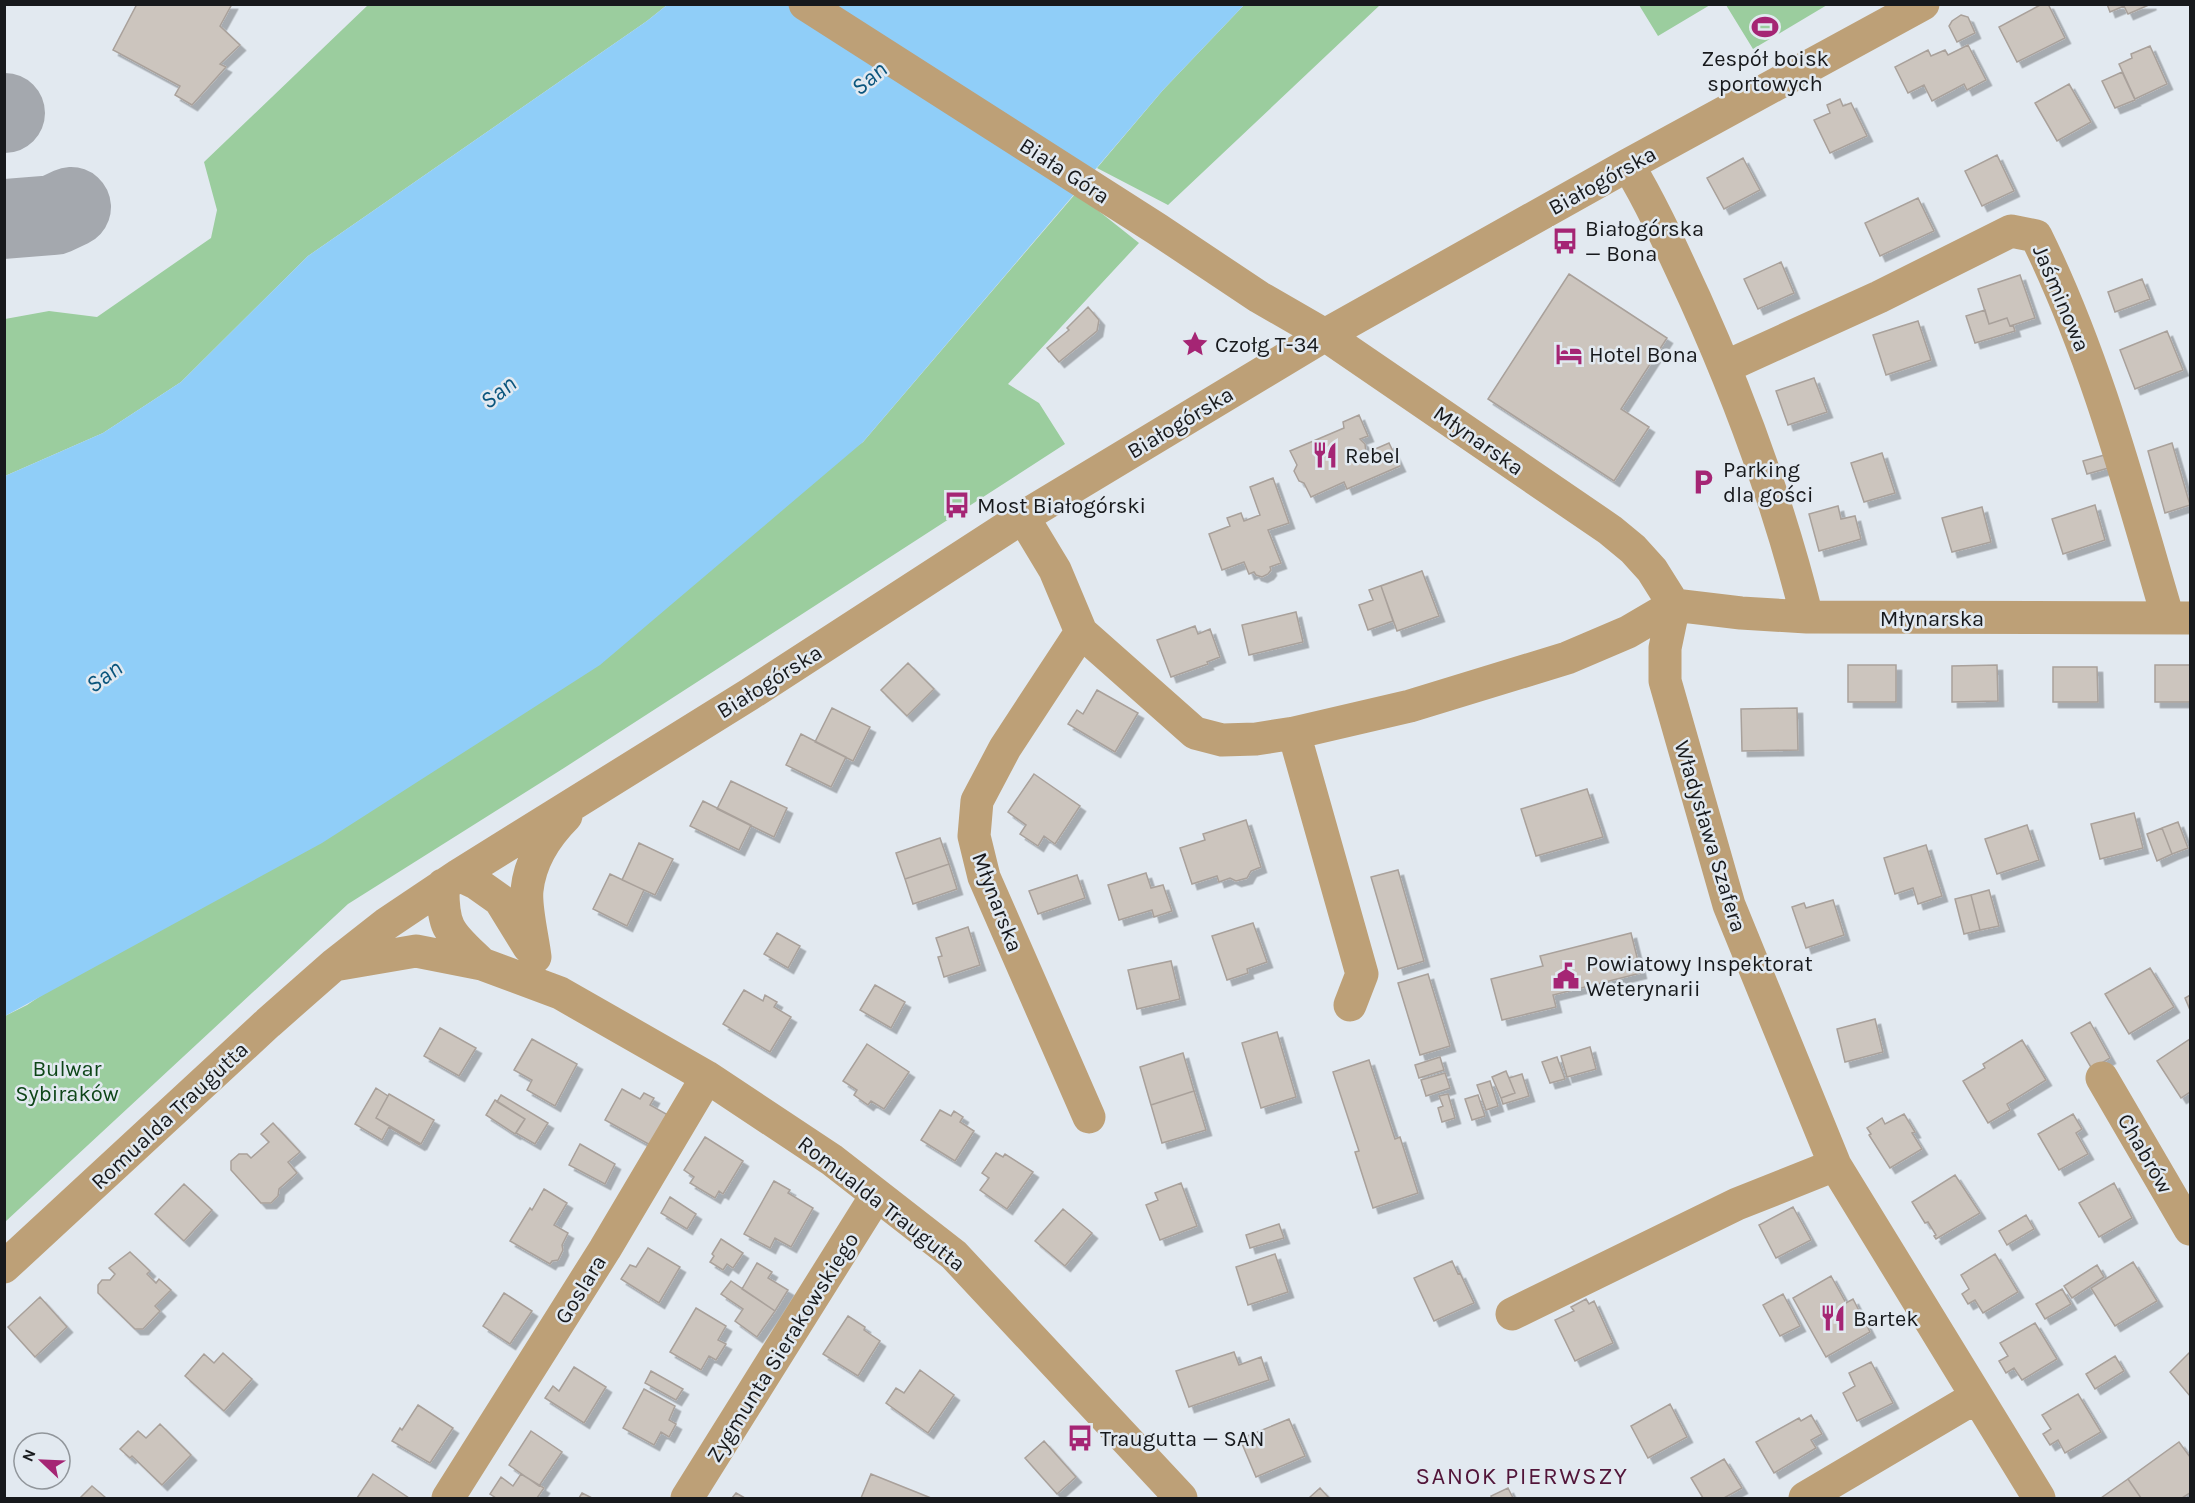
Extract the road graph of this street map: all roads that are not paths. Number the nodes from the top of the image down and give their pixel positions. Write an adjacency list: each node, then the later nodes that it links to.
1 (805, 4): 4 (street, Biała Góra)
2 (1923, 4): 3 (street, Białogórska)
3 (1628, 165): 4 (street, Białogórska); 5 (street)
4 (1325, 335): 6 (street, Białogórska); 7 (street, Młynarska)
5 (1725, 367): 8 (street); 9 (street, Jaśminowa)
6 (1023, 517): 10 (street); 12 (street, Białogórska)
7 (1674, 605): 8 (street, Młynarska); 11 (street); 22 (street, Władysława Szafera)
8 (1807, 616): 9 (street, Młynarska)
9 (2179, 618)
10 (1081, 632): 11 (street); 21 (street, Młynarska)
11 (1294, 733): 18 (street)
12 (585, 795): 13 (street, Białogórska); 14 (street, Romualda Traugutta)
13 (451, 880): 14 (street, Romualda Traugutta); 15 (street, Romualda Traugutta); 16 (street, Romualda Traugutta)
14 (535, 957): 17 (street, Romualda Traugutta)
15 (335, 964): 16 (street, Romualda Traugutta); 25 (street, Romualda Traugutta)
16 (482, 964): 17 (street, Romualda Traugutta)
17 (560, 993): 19 (street, Romualda Traugutta)
18 (1350, 1005)
19 (707, 1077): 23 (street, Romualda Traugutta); 28 (street, Goslara)
20 (2102, 1078): 24 (street, Chabrów)
21 (1089, 1117)
22 (1835, 1165): 26 (street); 27 (street, Władysława Szafera)
23 (876, 1196): 29 (street, Zygmunta Sierakowskiego); 30 (street, Romualda Traugutta)
24 (2190, 1229)
25 (4, 1267)
26 (1512, 1314)
27 (1976, 1397): 31 (street); 32 (street, Władysława Szafera)
28 (448, 1498)
29 (687, 1498)
30 (1180, 1498)
31 (1806, 1498)
32 (2039, 1498)

